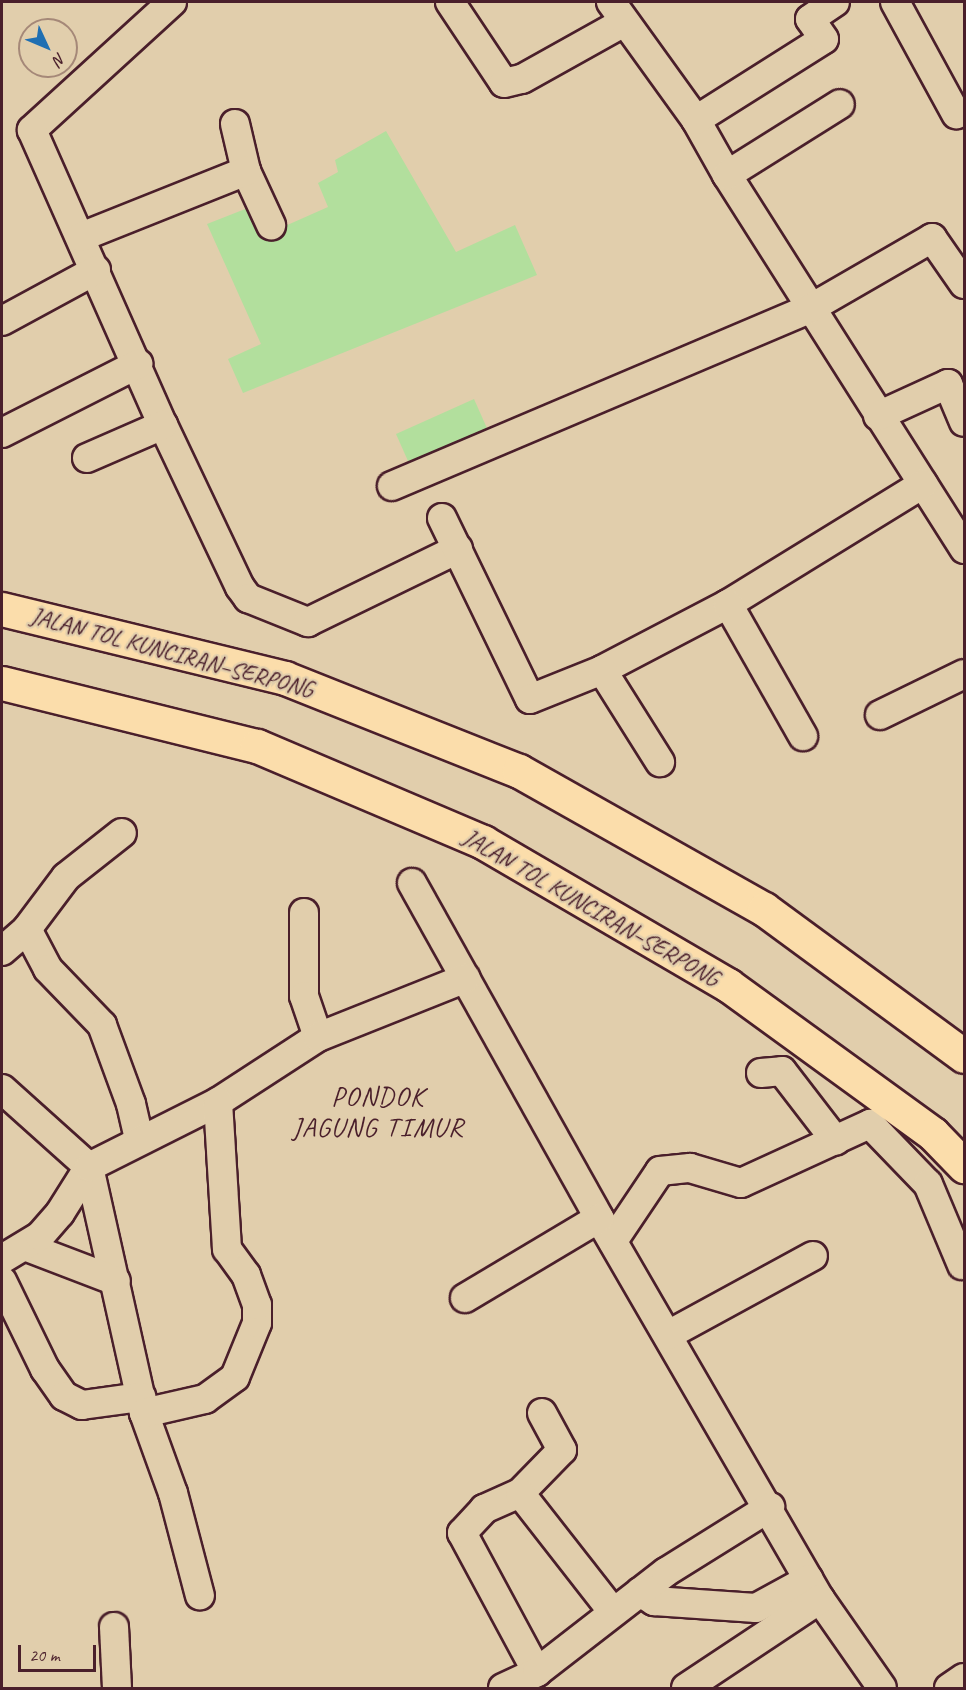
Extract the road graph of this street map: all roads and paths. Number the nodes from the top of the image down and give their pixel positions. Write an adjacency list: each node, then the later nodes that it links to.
1 (172, 2): 13 (street)
2 (450, 2): 5 (street)
3 (835, 2): 8 (street)
4 (895, 2): 7 (street)
5 (617, 12): 8 (street)
6 (840, 105): 11 (street)
7 (956, 114)
8 (696, 120): 11 (street)
9 (235, 124): 10 (street)
10 (246, 171): 12 (street); 13 (street)
11 (727, 175): 16 (street)
12 (271, 225)
13 (81, 237): 14 (street)
14 (96, 270): 17 (street); 18 (street)
15 (964, 284): 16 (street)
16 (811, 308): 19 (street); 25 (street)
17 (2, 321)
18 (138, 364): 21 (street); 22 (street)
19 (878, 416): 20 (street); 24 (street)
20 (964, 422)
21 (163, 425): 23 (street); 28 (street)
22 (2, 433)
23 (87, 458)
24 (923, 484): 27 (street); 29 (street)
25 (392, 486)
26 (442, 518): 28 (street)
27 (962, 541)
28 (458, 549): 31 (street)
29 (728, 604): 31 (street); 35 (street)
30 (2, 609): 44 (highway, JALAN TOL KUNCIRAN–SERPONG)
31 (602, 670): 36 (street)
32 (964, 674): 34 (street)
33 (2, 683): 50 (highway, JALAN TOL KUNCIRAN–SERPONG)
34 (880, 715)
35 (803, 736)
36 (660, 762)
37 (122, 833): 40 (street)
38 (412, 883): 42 (street)
39 (304, 913): 43 (street)
40 (27, 929): 41 (street); 48 (street)
41 (2, 951)
42 (466, 978): 43 (street); 52 (street)
43 (318, 1037): 47 (street)
44 (964, 1056)
45 (761, 1073): 49 (street)
46 (2, 1089): 51 (street)
47 (218, 1102): 48 (street); 60 (street)
48 (139, 1140): 51 (street)
49 (836, 1141): 52 (street); 55 (street)
50 (964, 1166)
51 (89, 1167): 53 (street); 57 (street)
52 (606, 1229): 58 (street); 59 (street)
53 (14, 1253): 57 (street)
54 (813, 1256): 59 (street)
55 (962, 1265)
56 (2, 1281): 60 (street)
57 (116, 1281): 60 (street)
58 (465, 1299)
59 (668, 1335): 63 (street)
60 (142, 1405): 66 (street)
61 (542, 1413): 62 (street)
62 (520, 1493): 67 (street); 69 (street)
63 (770, 1508): 64 (street); 65 (street)
64 (814, 1589): 65 (street); 73 (street); 74 (street)
65 (640, 1592): 67 (street)
66 (200, 1596)
67 (613, 1612): 69 (street)
68 (114, 1627): 71 (street)
69 (537, 1672): 72 (street)
70 (964, 1678): 75 (street)
71 (117, 1689)
72 (503, 1689)
73 (686, 1689)
74 (882, 1689)
75 (949, 1689)

